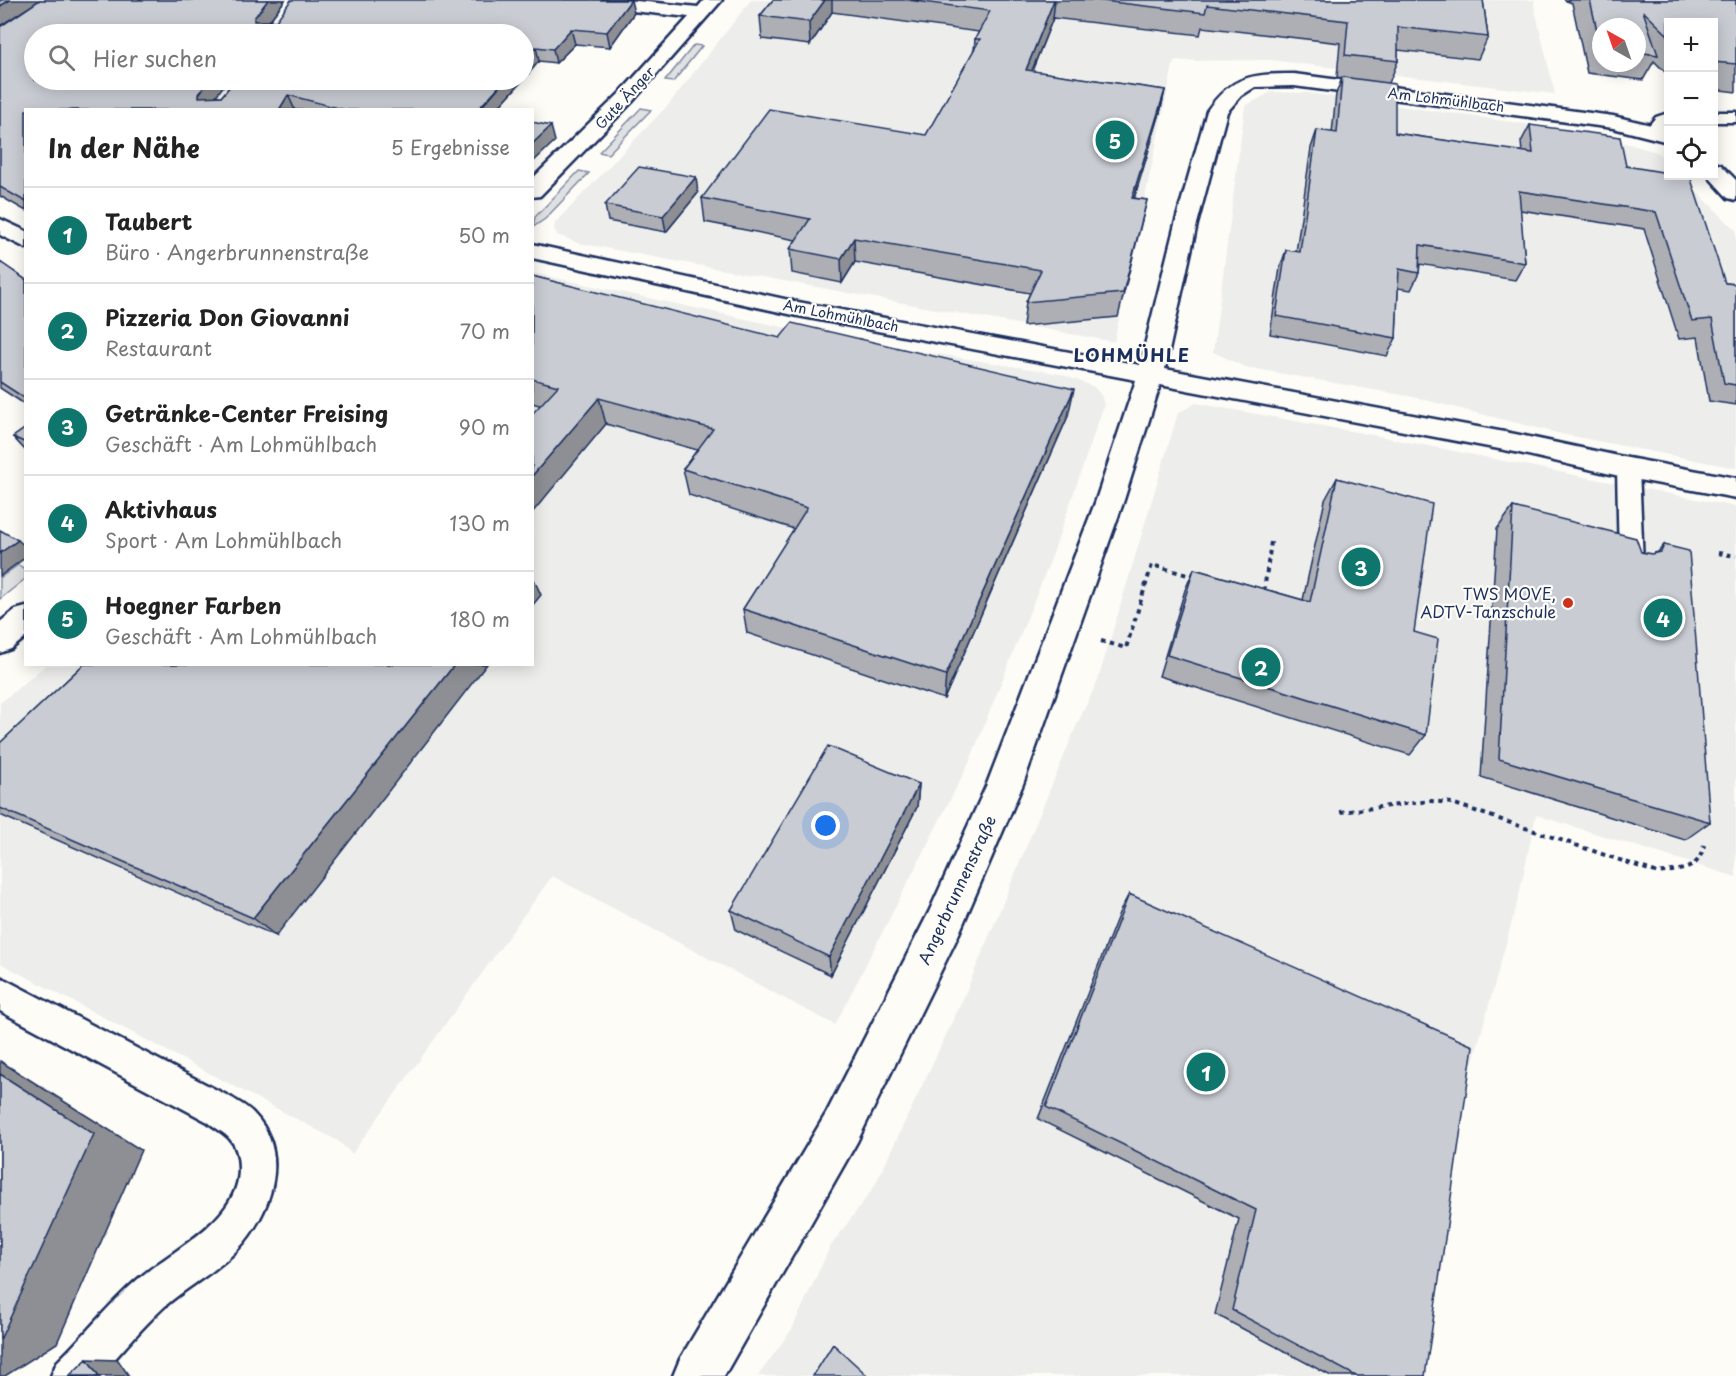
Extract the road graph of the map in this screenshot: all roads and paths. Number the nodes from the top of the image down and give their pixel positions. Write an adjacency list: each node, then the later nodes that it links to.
1 (575, 0): 2 (street)
2 (707, 6): 7 (street, Gute Änger)
3 (1718, 117): 4 (lane)
4 (1736, 117)
5 (1663, 128): 12 (street, Am Lohmühlbach)
6 (1718, 174): 8 (street)
7 (534, 189)
8 (1736, 193)
9 (0, 226): 10 (street)
10 (24, 240)
11 (534, 250): 12 (street, Am Lohmühlbach)
12 (1151, 374): 13 (street, Am Lohmühlbach); 28 (street, Angerbrunnenstraße)
13 (1628, 468): 14 (street, Am Lohmühlbach); 18 (lane)
14 (1736, 488)
15 (1271, 542): 20 (path)
16 (1718, 553): 17 (path)
17 (1736, 556)
18 (1631, 564)
19 (1197, 577): 23 (path)
20 (1263, 595)
21 (24, 621): 22 (street)
22 (0, 640)
23 (1097, 640)
24 (1340, 812): 25 (path)
25 (1704, 845)
26 (0, 993): 27 (lane)
27 (71, 1376)
28 (697, 1376)

